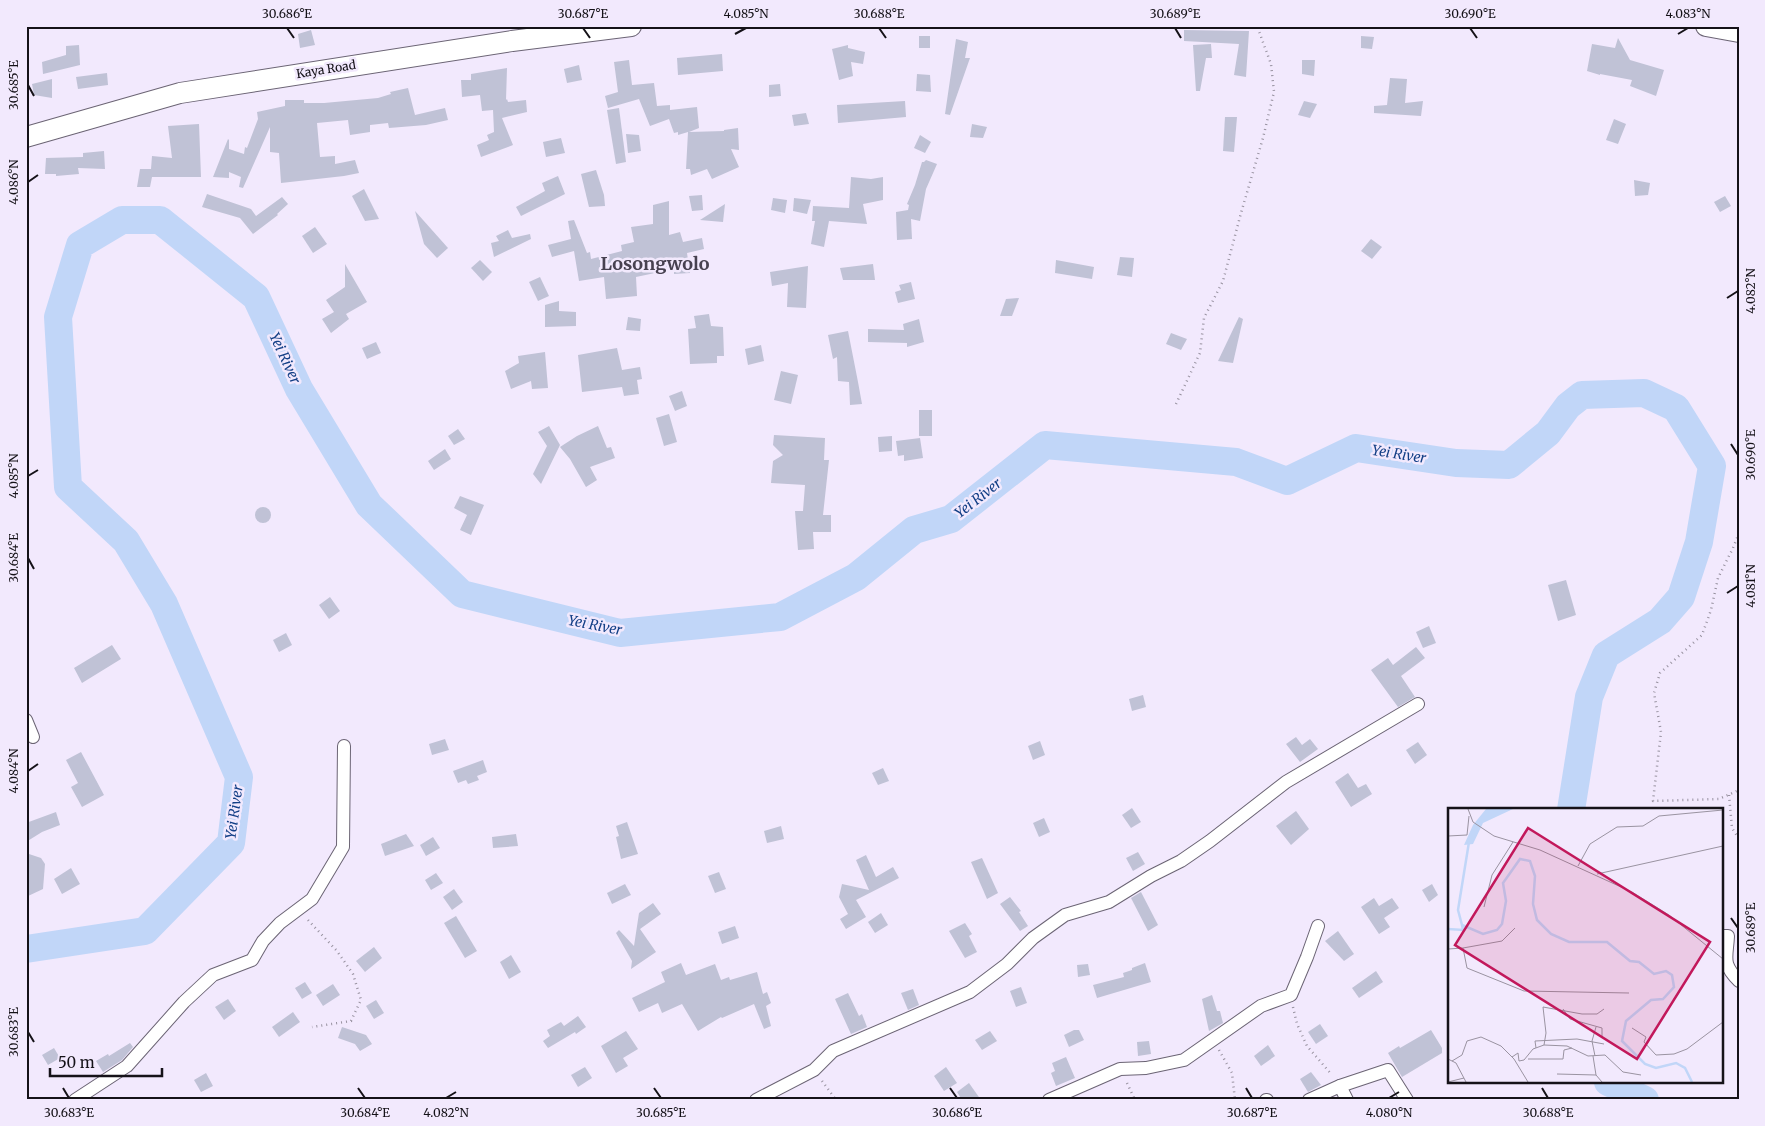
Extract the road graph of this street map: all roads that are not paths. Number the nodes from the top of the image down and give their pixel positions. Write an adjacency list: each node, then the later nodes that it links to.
1 (631, 26): 4 (main road, Kaya Road)
2 (1706, 26): 3 (main road)
3 (1739, 32)
4 (512, 33): 5 (main road, Kaya Road)
5 (26, 137)
6 (1418, 704): 15 (street)
7 (26, 720): 8 (street)
8 (33, 737)
9 (344, 746): 14 (street)
10 (1318, 926): 16 (street)
11 (1722, 936): 12 (street)
12 (1739, 980)
13 (1340, 1086): 17 (street); 18 (street); 19 (street)
14 (75, 1100)
15 (756, 1100)
16 (1049, 1100)
17 (1309, 1100)
18 (1347, 1100)
19 (1407, 1100)

